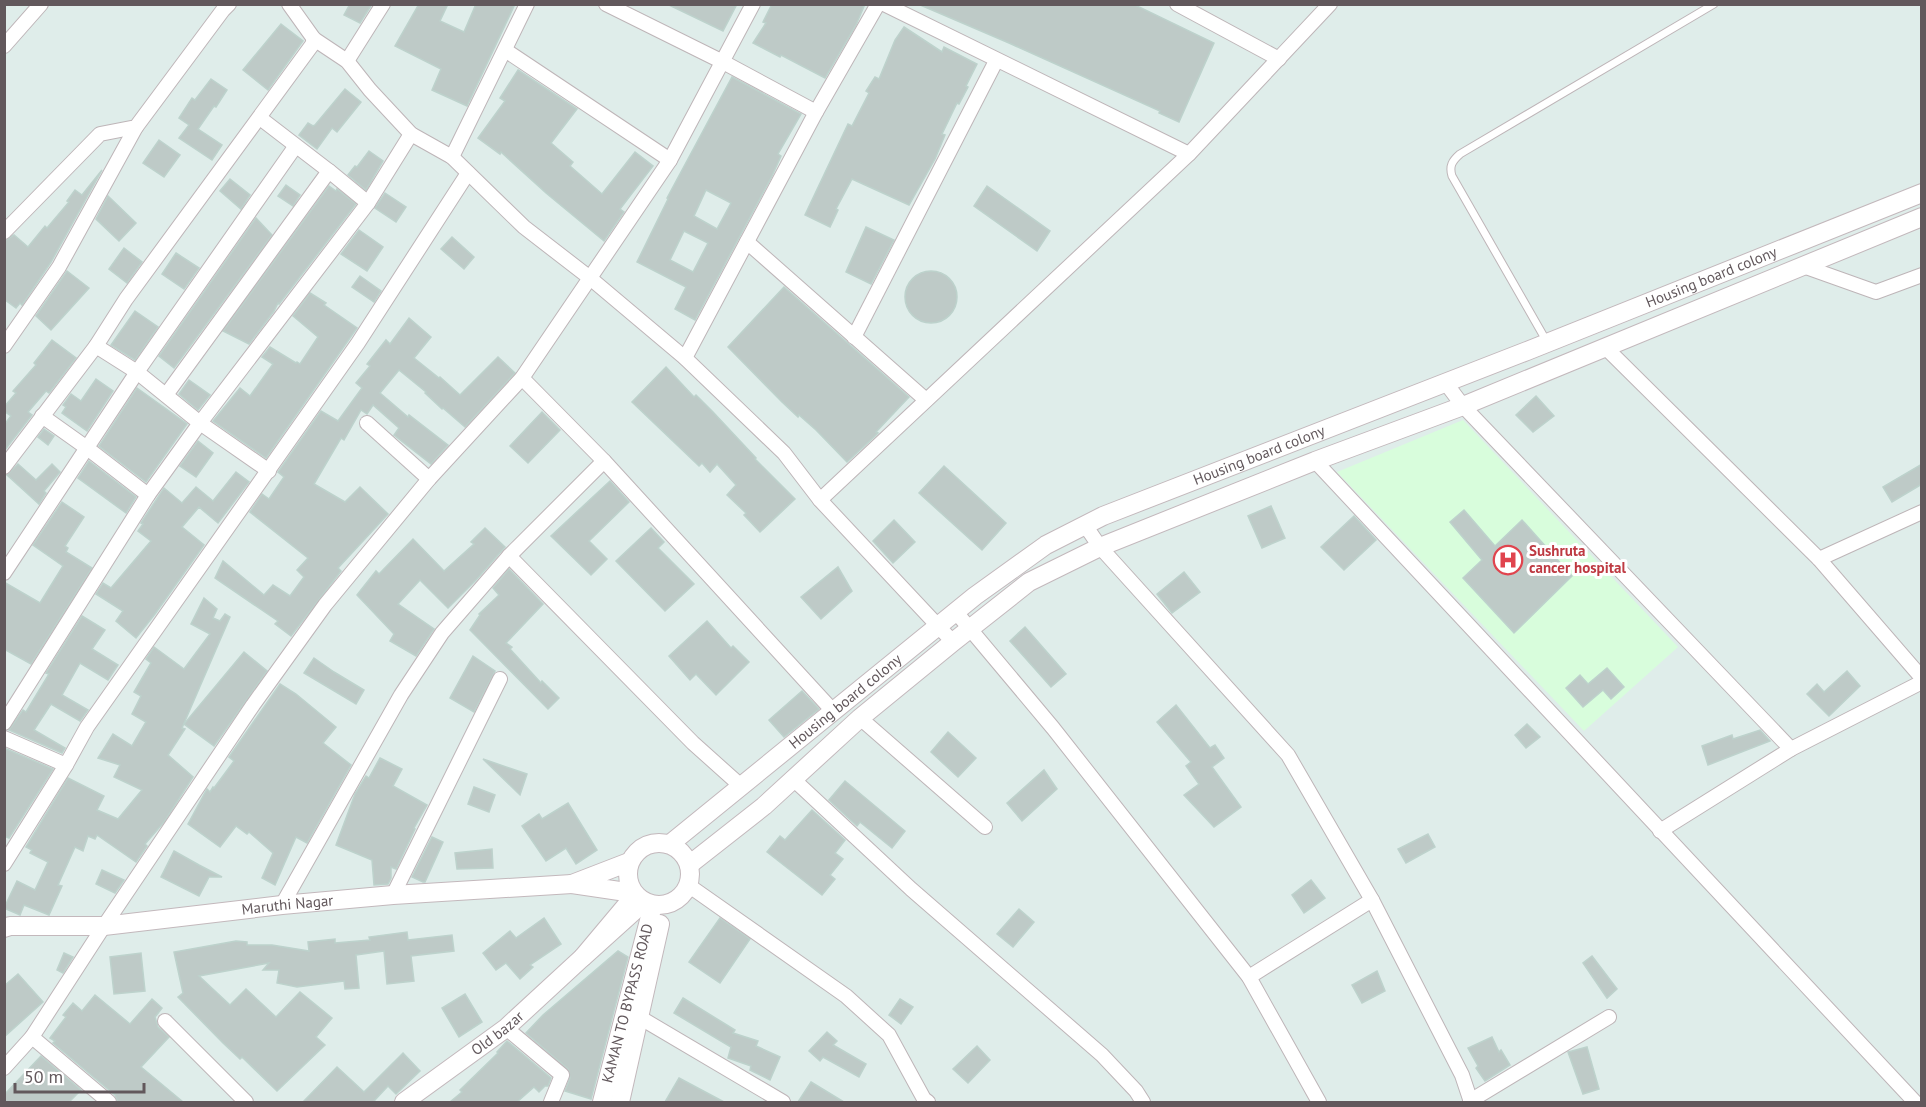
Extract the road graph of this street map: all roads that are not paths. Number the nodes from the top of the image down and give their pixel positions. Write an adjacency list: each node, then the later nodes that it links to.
1 (41, 4): 14 (street)
2 (230, 4): 22 (street)
3 (289, 4): 13 (street)
4 (383, 4): 17 (street)
5 (527, 4): 15 (street)
6 (606, 4): 19 (street)
7 (753, 4): 19 (street)
8 (878, 4): 20 (street)
9 (884, 4): 18 (street)
10 (1178, 4): 16 (street)
11 (1330, 4): 16 (street)
12 (1714, 4): 39 (lane)
13 (314, 39): 17 (street); 21 (street)
14 (4, 46)
15 (505, 50): 26 (street); 27 (street)
16 (1279, 59): 25 (street)
17 (347, 61): 23 (street)
18 (996, 61): 25 (street); 38 (street)
19 (723, 62): 20 (street); 27 (street)
20 (816, 112): 34 (street)
21 (260, 118): 24 (street); 41 (street)
22 (136, 127): 33 (street); 40 (street)
23 (411, 134): 26 (street); 31 (street)
24 (296, 147): 28 (street); 44 (street)
25 (1189, 154): 48 (street)
26 (452, 157): 29 (street)
27 (670, 160): 37 (street)
28 (329, 171): 31 (street); 47 (street)
29 (468, 173): 37 (street); 57 (street)
30 (1922, 193): 39 (street, Housing board colony)
31 (368, 204): 51 (street)
32 (1922, 217): 35 (street, Housing board colony)
33 (4, 232)
34 (747, 242): 38 (street); 43 (street)
35 (1803, 266): 36 (street); 42 (street, Housing board colony)
36 (1922, 275)
37 (590, 278): 43 (street); 45 (street)
38 (854, 337): 48 (street)
39 (1547, 342): 46 (street, Housing board colony)
40 (4, 346)
41 (96, 346): 44 (street); 50 (street)
42 (1605, 348): 49 (street, Housing board colony); 65 (street)
43 (685, 358): 60 (street)
44 (137, 372): 47 (street); 53 (street)
45 (522, 378): 54 (street); 58 (street)
46 (1445, 382): 49 (street); 62 (street, Housing board colony)
47 (166, 395): 51 (street)
48 (926, 400): 60 (street)
49 (1463, 406): 55 (street, Housing board colony); 77 (street)
50 (42, 416): 53 (street); 56 (street)
51 (200, 423): 57 (street); 59 (street)
52 (367, 423): 58 (street)
53 (87, 448): 59 (street); 66 (street)
54 (604, 461): 64 (street); 73 (street)
55 (1316, 461): 63 (street, Housing board colony); 82 (street)
56 (4, 467)
57 (269, 471): 78 (street)
58 (429, 479): 93 (street)
59 (148, 495): 75 (street)
60 (820, 500): 68 (street)
61 (1922, 512): 65 (street)
62 (1085, 525): 63 (street); 67 (street, Housing board colony)
63 (1100, 547): 69 (street, Housing board colony); 91 (street)
64 (509, 556): 80 (street); 92 (street)
65 (1819, 559): 72 (street)
66 (4, 573)
67 (956, 611): 68 (street, Housing board colony); 69 (street)
68 (938, 626): 70 (street); 73 (street, Housing board colony)
69 (970, 629): 70 (street, Housing board colony); 95 (street)
70 (952, 642): 74 (street, Housing board colony)
71 (500, 679): 89 (street)
72 (1922, 680): 77 (street)
73 (833, 711): 80 (street, Housing board colony)
74 (860, 718): 79 (street, Housing board colony); 81 (street)
75 (4, 723)
76 (4, 738): 78 (street)
77 (1791, 749): 82 (street)
78 (66, 765): 85 (street)
79 (792, 778): 86 (street, Housing board colony); 110 (street)
80 (741, 786): 83 (street, Housing board colony)
81 (985, 827)
82 (1660, 831): 113 (street)
83 (670, 844): 84 (street); 86 (street)
84 (629, 862): 87 (street); 90 (street)
85 (4, 864)
86 (689, 864): 88 (street)
87 (572, 884): 89 (street, Maruthi Nagar); 90 (street)
88 (688, 885): 90 (street); 109 (street)
89 (393, 895): 92 (street, Maruthi Nagar)
90 (646, 900): 96 (street, KAMAN TO BYPASS ROAD); 99 (street, Old bazar); 106 (street, KAMAN TO BYPASS ROAD)
91 (1372, 900): 95 (street); 112 (street)
92 (282, 905): 93 (street, Maruthi Nagar)
93 (104, 926): 94 (street, Maruthi Nagar); 100 (street)
94 (4, 928)
95 (1249, 977): 111 (street)
96 (639, 1017): 107 (street, KAMAN TO BYPASS ROAD); 108 (street)
97 (1609, 1017): 112 (street)
98 (165, 1021): 103 (street)
99 (506, 1028): 104 (street, Old bazar); 105 (street)
100 (32, 1037): 101 (street); 102 (street)
101 (4, 1068)
102 (109, 1102)
103 (246, 1102)
104 (404, 1102)
105 (551, 1102)
106 (602, 1102)
107 (620, 1102)
108 (783, 1102)
109 (928, 1102)
110 (1143, 1102)
111 (1319, 1102)
112 (1471, 1102)
113 (1915, 1102)

